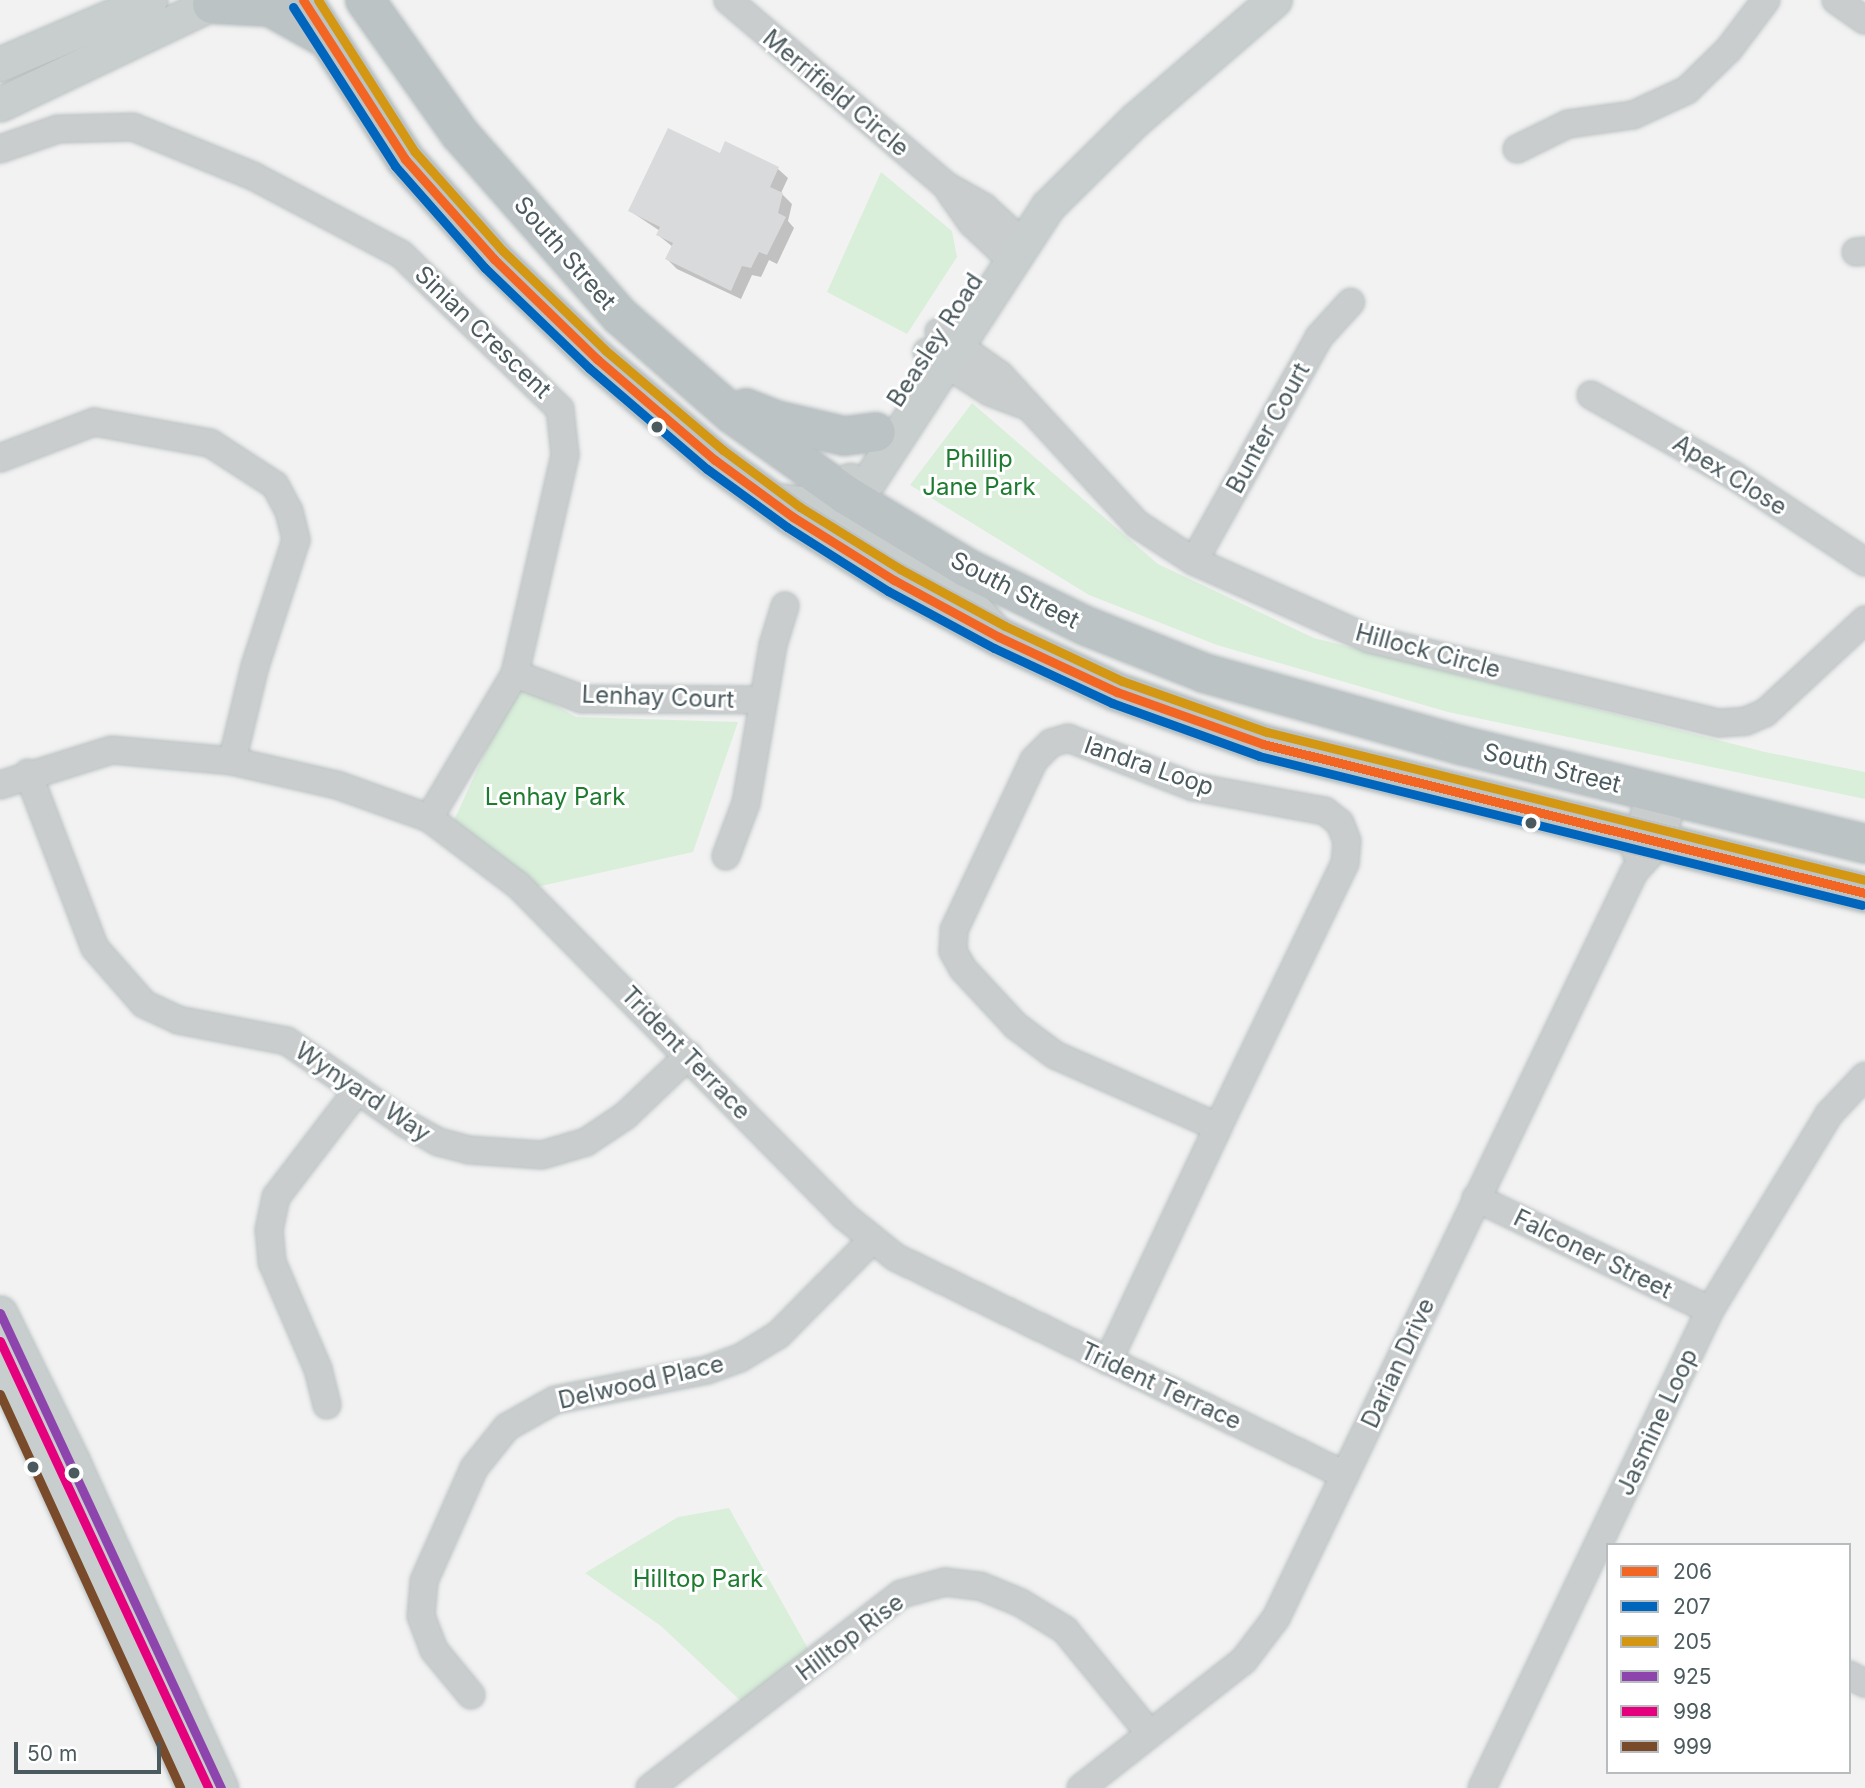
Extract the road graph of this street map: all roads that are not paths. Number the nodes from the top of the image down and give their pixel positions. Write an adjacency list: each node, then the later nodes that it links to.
1 (150, 0): 11 (main road)
2 (303, 0): 10 (highway, South Street)
3 (365, 0): 18 (highway, South Street)
4 (728, 0): 15 (street, Merrifield Circle)
5 (1274, 0): 15 (main road, Beasley Road)
6 (1766, 0): 14 (street)
7 (1836, 0): 9 (street)
8 (216, 2): 10 (highway); 12 (main road)
9 (1865, 20)
10 (327, 39): 23 (highway, South Street)
11 (0, 64)
12 (0, 104)
13 (0, 149): 29 (street, Sinian Crescent)
14 (1517, 149)
15 (1009, 244): 17 (main road, Beasley Road)
16 (1351, 302): 24 (street, Bunter Court)
17 (941, 347): 20 (main road, Beasley Road); 22 (main road, Beasley Road); 24 (street, Hillock Circle)
18 (708, 393): 20 (highway); 22 (highway, South Street)
19 (1591, 395): 25 (street, Apex Close)
20 (876, 432): 22 (main road, Beasley Road)
21 (0, 458): 31 (street)
22 (846, 495): 23 (main road, Beasley Road); 28 (main road); 34 (highway, South Street)
23 (770, 500): 28 (highway, South Street)
24 (1194, 561): 27 (street, Hillock Circle)
25 (1865, 562)
26 (785, 606): 30 (street, Lenhay Court)
27 (1865, 620)
28 (999, 637): 36 (highway, South Street)
29 (515, 674): 30 (street, Lenhay Court); 35 (street, Sinian Crescent)
30 (762, 700): 38 (street, Lenhay Court)
31 (232, 761): 32 (street, Trident Terrace); 35 (street, Trident Terrace)
32 (28, 773): 33 (street, Trident Terrace); 42 (street, Wynyard Way)
33 (0, 785)
34 (1660, 796): 36 (street, Darian Drive); 37 (highway, South Street)
35 (429, 818): 40 (street, Trident Terrace)
36 (1650, 837): 39 (highway, South Street); 44 (street, Darian Drive)
37 (1865, 844)
38 (726, 856)
39 (1865, 893)
40 (689, 1055): 42 (street, Wynyard Way); 45 (street, Trident Terrace)
41 (1865, 1076): 46 (street, Jasmine Loop)
42 (357, 1091): 50 (street)
43 (1218, 1126): 43 (street, Iandra Loop); 48 (street, Iandra Loop)
44 (1476, 1198): 46 (street, Falconer Street); 51 (street, Darian Drive)
45 (872, 1240): 48 (street, Trident Terrace); 52 (street, Delwood Place)
46 (1710, 1310): 58 (street, Jasmine Loop)
47 (0, 1313): 55 (main road)
48 (1108, 1361): 51 (street, Trident Terrace)
49 (0, 1364): 54 (main road)
50 (327, 1405)
51 (1345, 1475): 53 (street, Darian Drive)
52 (471, 1695)
53 (1150, 1734): 56 (street, Hilltop Rise); 57 (street, Darian Drive)
54 (193, 1788)
55 (221, 1788)
56 (650, 1788)
57 (1081, 1788)
58 (1482, 1788)

